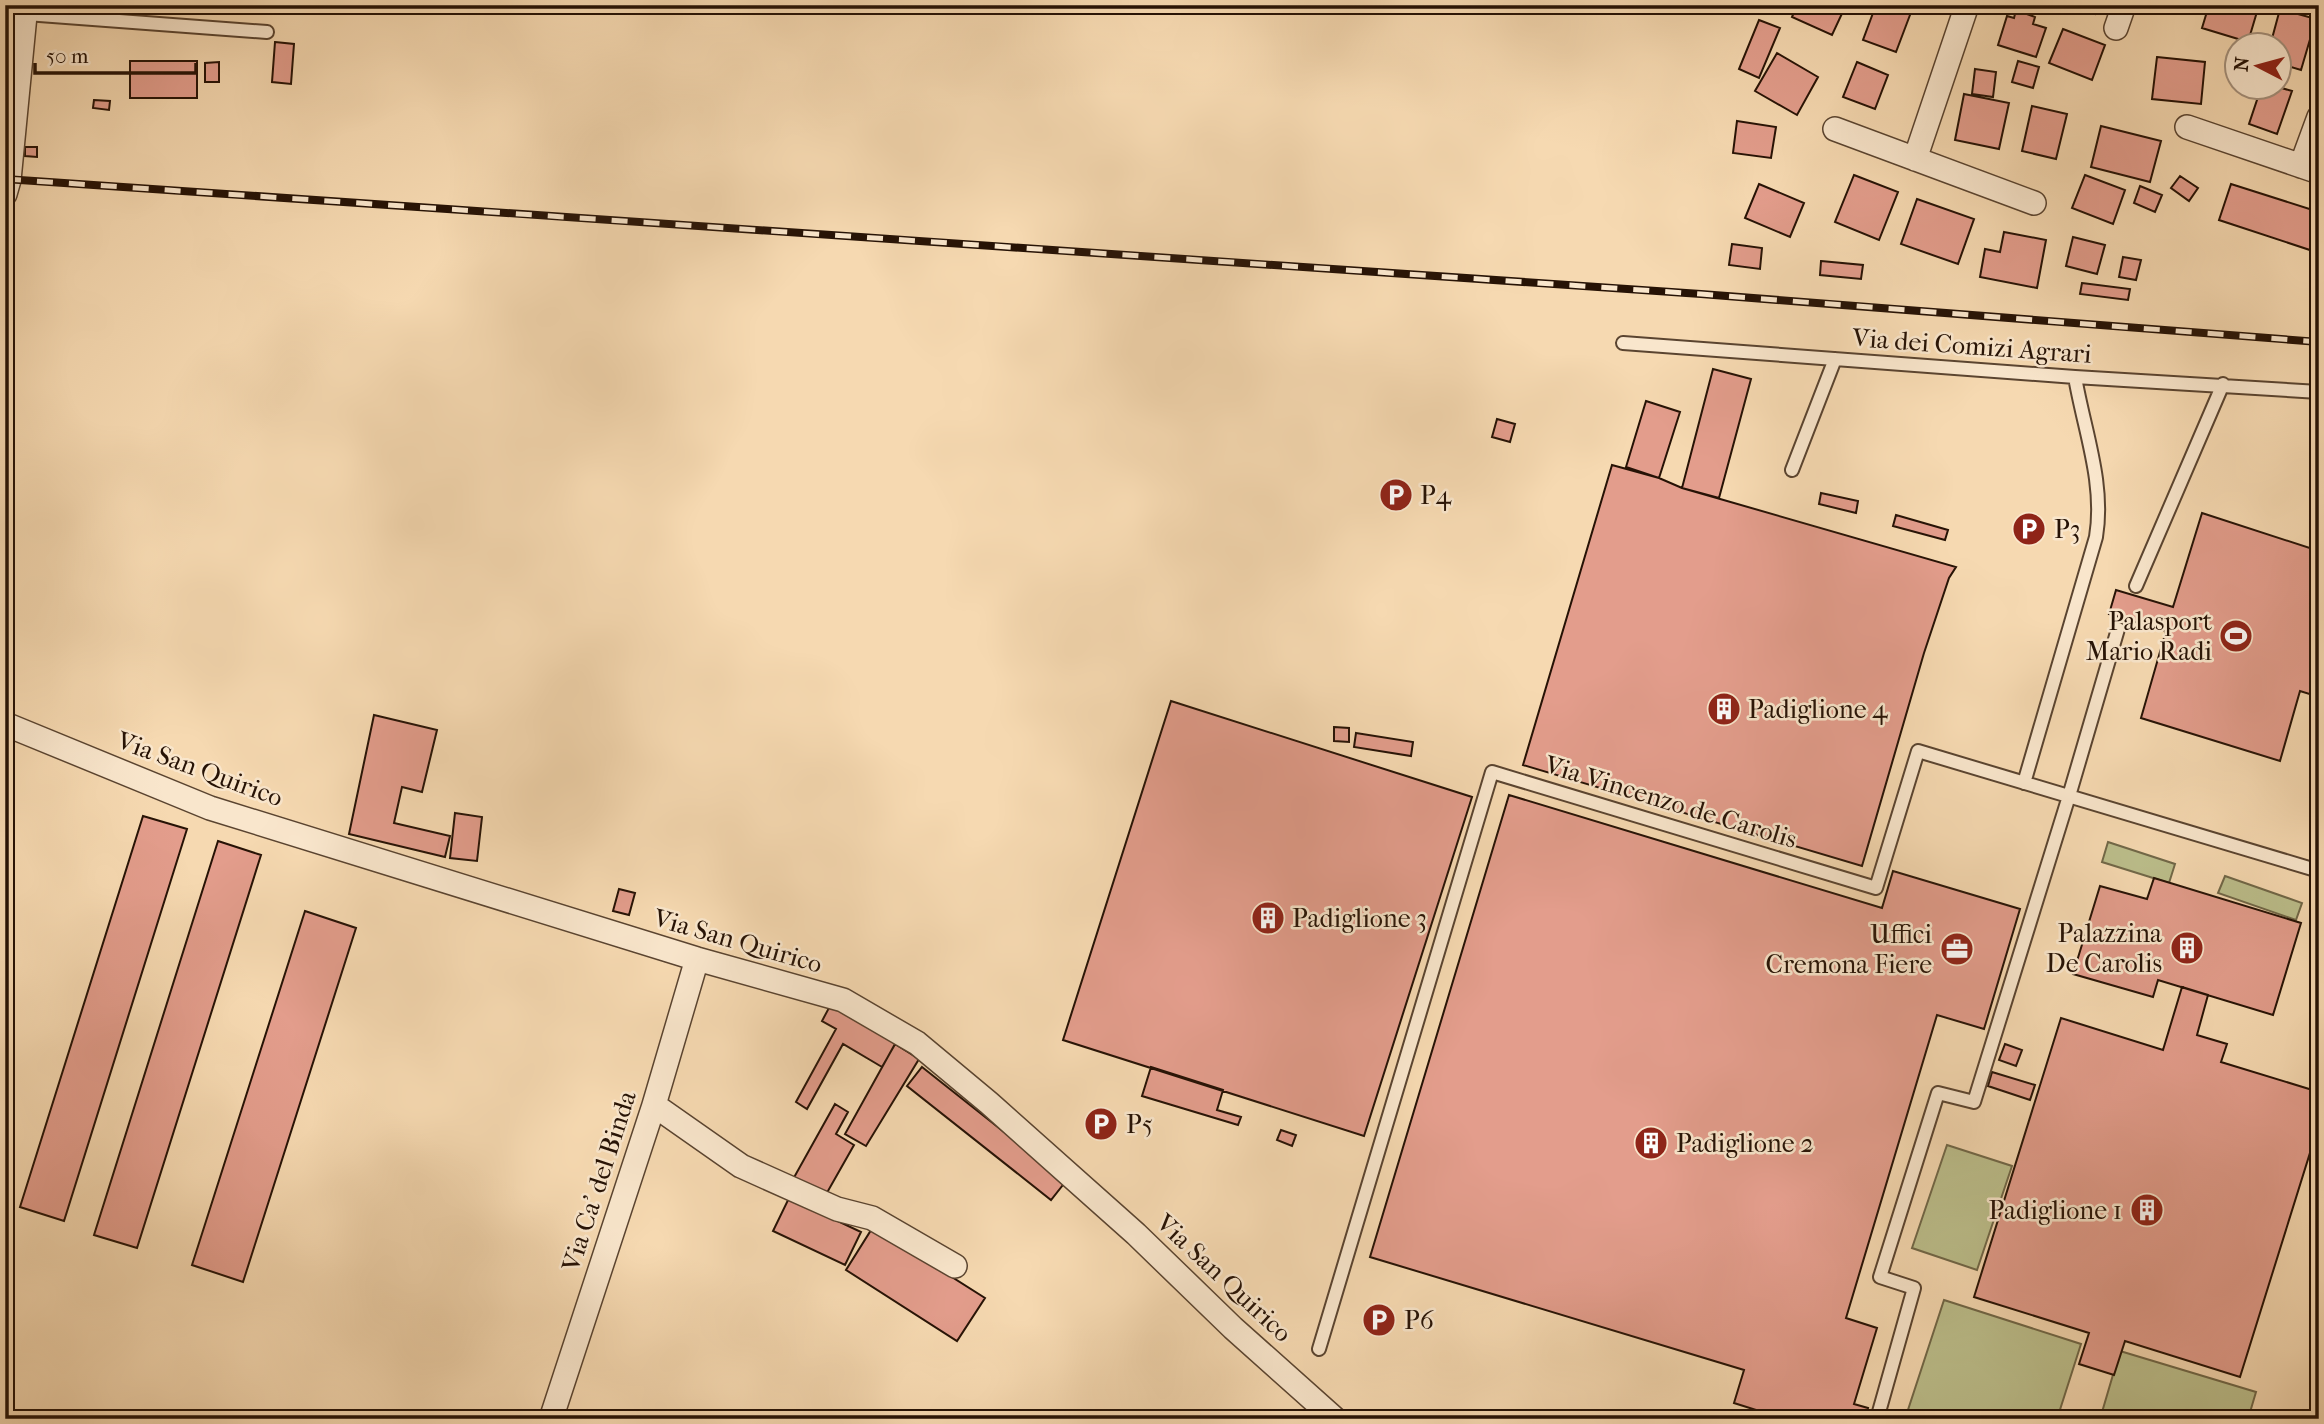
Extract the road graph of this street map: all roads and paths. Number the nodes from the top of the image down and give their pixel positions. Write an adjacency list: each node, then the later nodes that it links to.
1 (1968, 5): 9 (street)
2 (2124, 5): 4 (street)
3 (26, 10): 5 (lane); 11 (street)
4 (2116, 28)
5 (267, 32)
6 (2319, 117): 10 (street)
7 (2187, 127): 10 (street)
8 (1835, 129): 9 (street)
9 (1915, 159): 12 (street)
10 (2310, 169)
11 (5, 194)
12 (2034, 203)
13 (1623, 343): 14 (lane, Via dei Comizi Agrari)
14 (1835, 359): 15 (lane, Via dei Comizi Agrari); 18 (lane)
15 (2075, 377): 16 (lane, Via dei Comizi Agrari); 22 (lane)
16 (2223, 384): 17 (lane, Via dei Comizi Agrari); 19 (lane)
17 (2319, 391)
18 (1792, 470)
19 (2136, 586)
20 (2118, 629): 23 (lane)
21 (5, 724): 25 (street, Via San Quirico)
22 (2024, 783): 23 (lane, Via Vincenzo de Carolis); 28 (lane, Via Vincenzo de Carolis)
23 (2069, 796): 24 (lane, Via Vincenzo de Carolis); 31 (lane)
24 (2319, 871)
25 (697, 959): 26 (street, Via Ca' del Binda); 30 (street, Via San Quirico)
26 (654, 1105): 27 (street); 29 (street, Via Ca' del Binda)
27 (955, 1266)
28 (1319, 1349)
29 (551, 1419)
30 (1335, 1419)
31 (1877, 1419)

